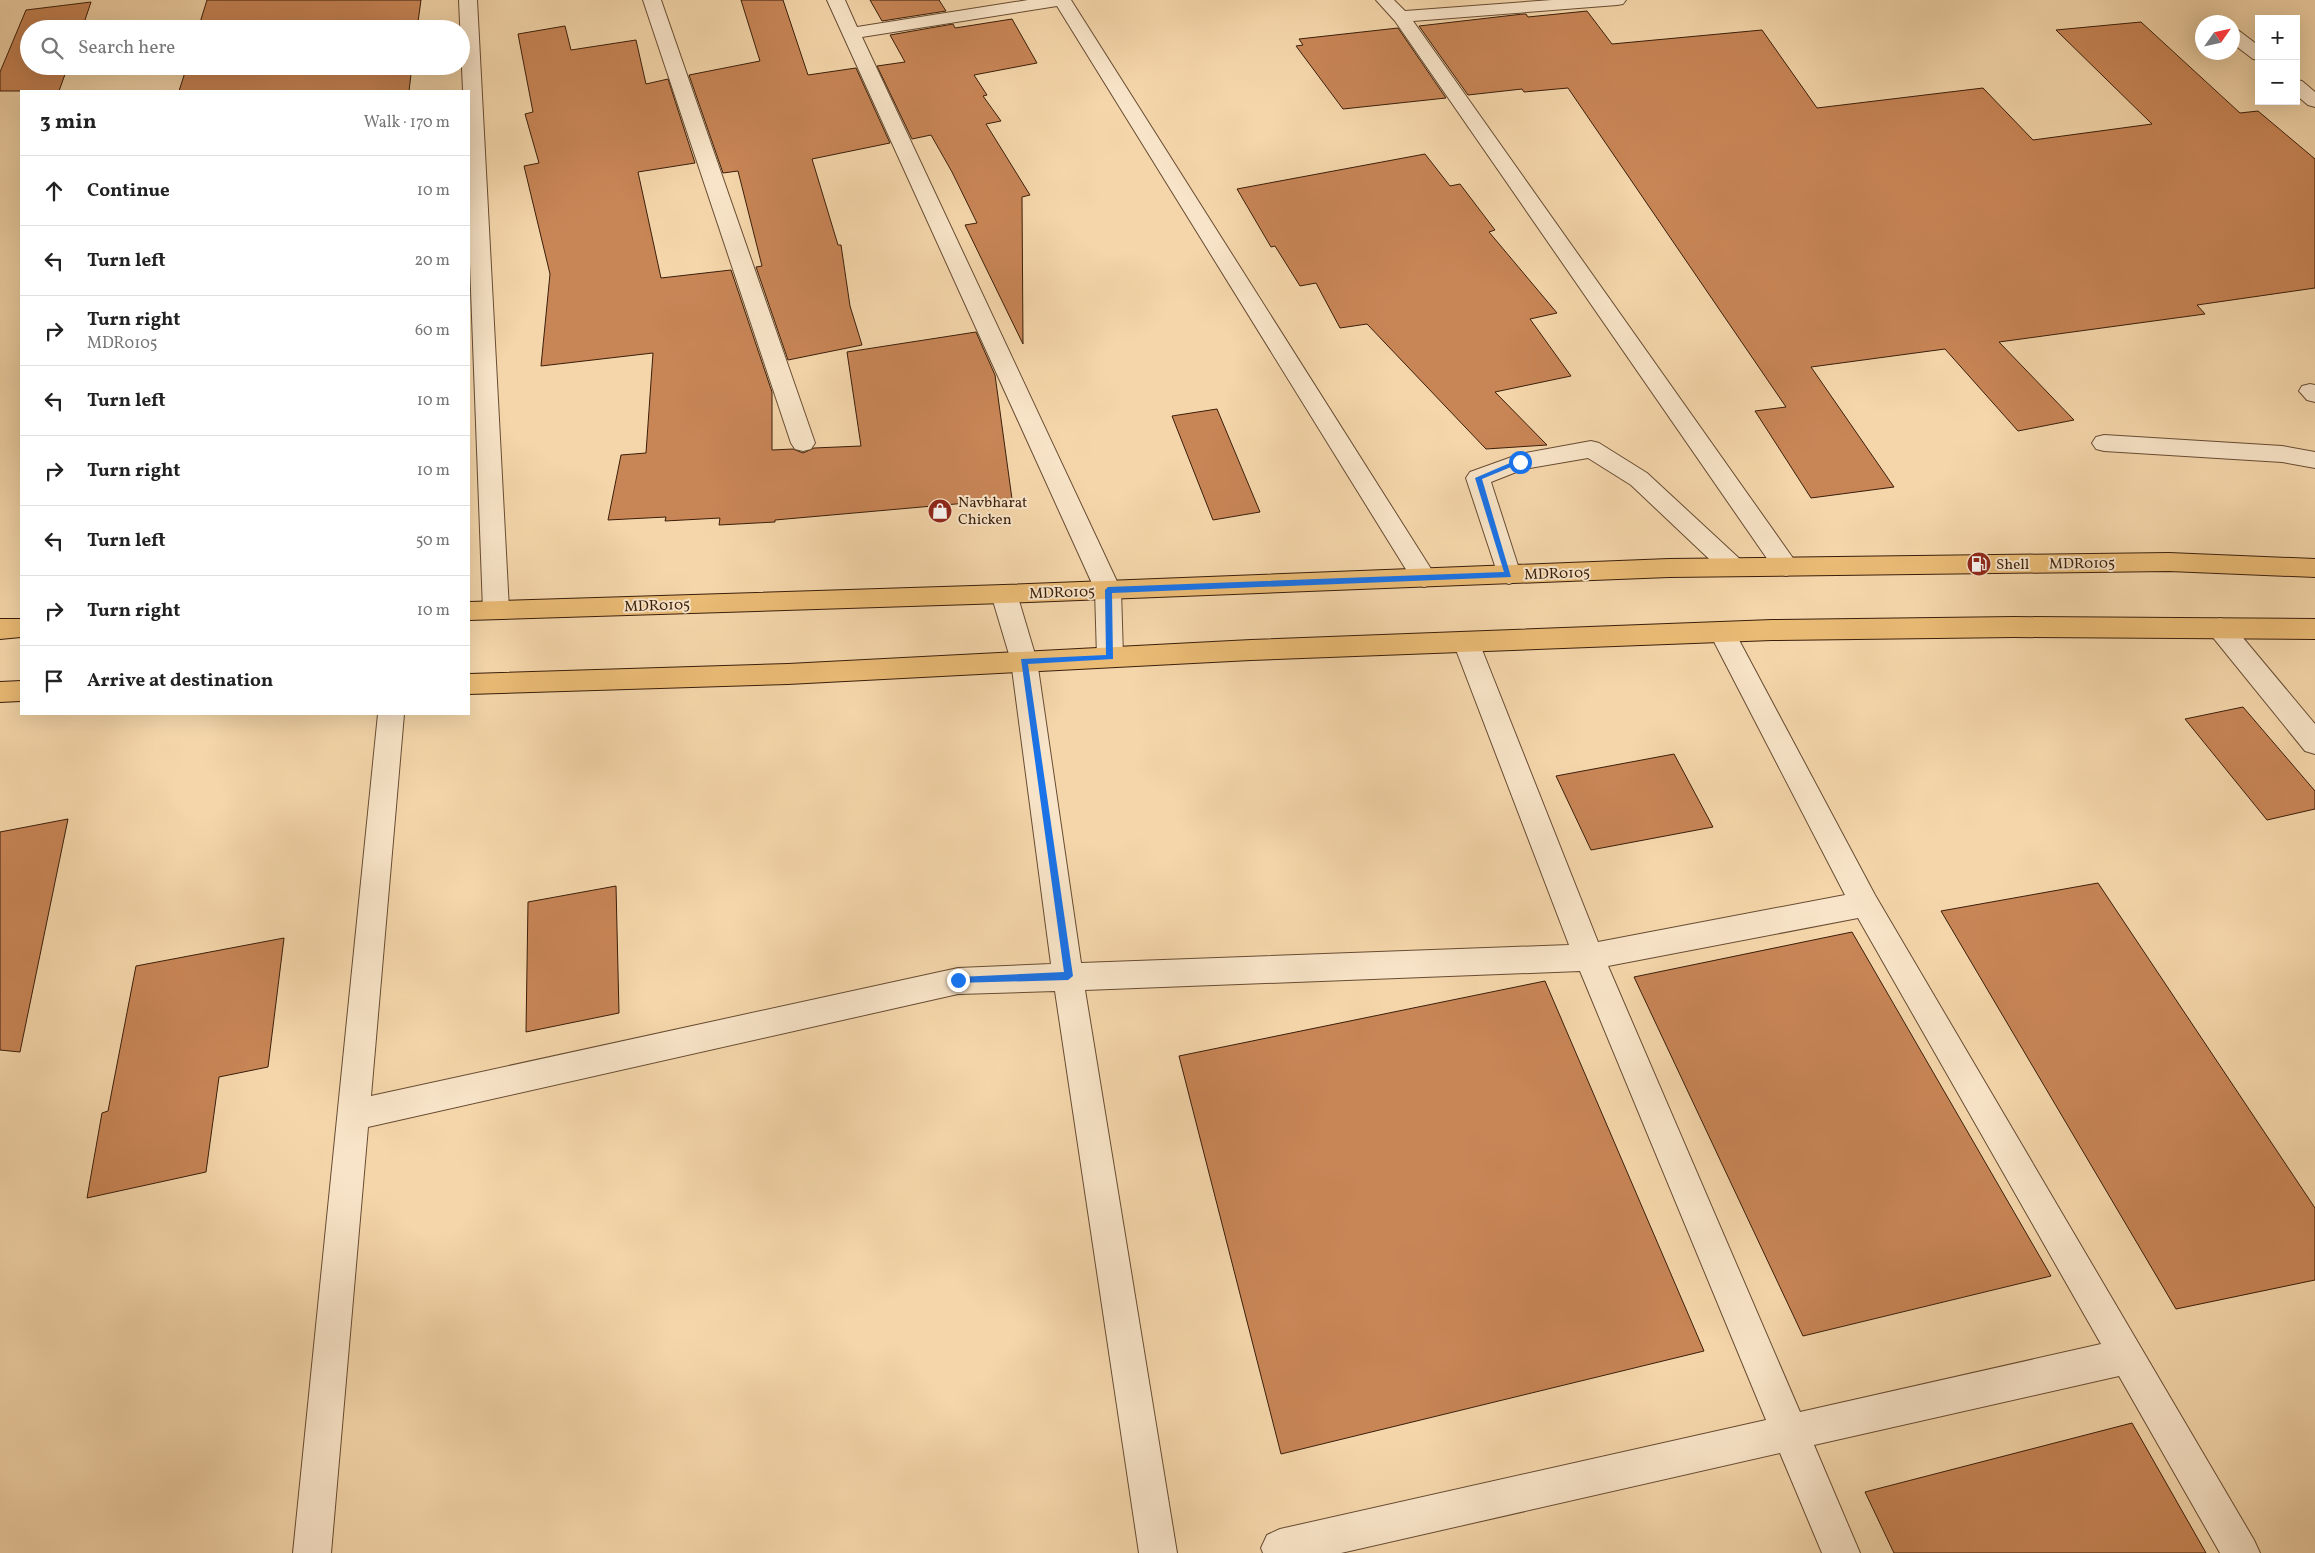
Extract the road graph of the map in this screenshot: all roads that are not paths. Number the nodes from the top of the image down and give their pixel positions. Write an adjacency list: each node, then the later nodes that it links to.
1 (468, 0): 9 (street)
2 (652, 0): 16 (street)
3 (836, 0): 10 (street)
4 (1062, 0): 10 (street); 23 (street)
5 (1385, 0): 8 (street)
6 (1617, 0): 7 (street)
7 (1495, 5): 8 (street)
8 (1401, 17): 19 (street)
9 (469, 20)
10 (852, 33): 24 (street)
11 (2240, 40): 13 (street)
12 (470, 44): 26 (street)
13 (2255, 52)
14 (2300, 89): 15 (street)
15 (2315, 100)
16 (803, 443)
17 (2104, 444): 18 (street)
18 (2315, 460)
19 (1786, 567): 20 (main road, MDR0105); 21 (main road, MDR0105)
20 (1733, 568): 22 (main road, MDR0105); 22 (street)
21 (2315, 568)
22 (1509, 575): 23 (main road, MDR0105)
23 (1424, 578): 24 (main road, MDR0105)
24 (1108, 590): 25 (main road, MDR0105); 34 (street)
25 (1004, 594): 26 (main road, MDR0105); 35 (street)
26 (496, 610): 27 (main road, MDR0105)
27 (470, 611)
28 (20, 628): 30 (main road)
29 (2220, 628): 31 (main road); 32 (main road); 40 (street)
30 (0, 629)
31 (2315, 629)
32 (1722, 632): 33 (main road); 41 (street)
33 (1466, 642): 34 (main road); 42 (street)
34 (1110, 657): 35 (main road)
35 (1024, 662): 36 (main road); 43 (street)
36 (470, 684)
37 (20, 691): 38 (main road)
38 (0, 692)
39 (391, 715): 44 (street)
40 (2315, 744)
41 (1864, 904): 42 (street); 45 (street)
42 (1589, 957): 43 (street); 46 (street)
43 (1068, 976): 44 (street); 49 (street)
44 (354, 1115): 48 (street)
45 (2127, 1356): 46 (street); 51 (street)
46 (1789, 1433): 47 (street); 50 (street)
47 (1280, 1548)
48 (312, 1553)
49 (1158, 1553)
50 (1842, 1553)
51 (2241, 1553)

